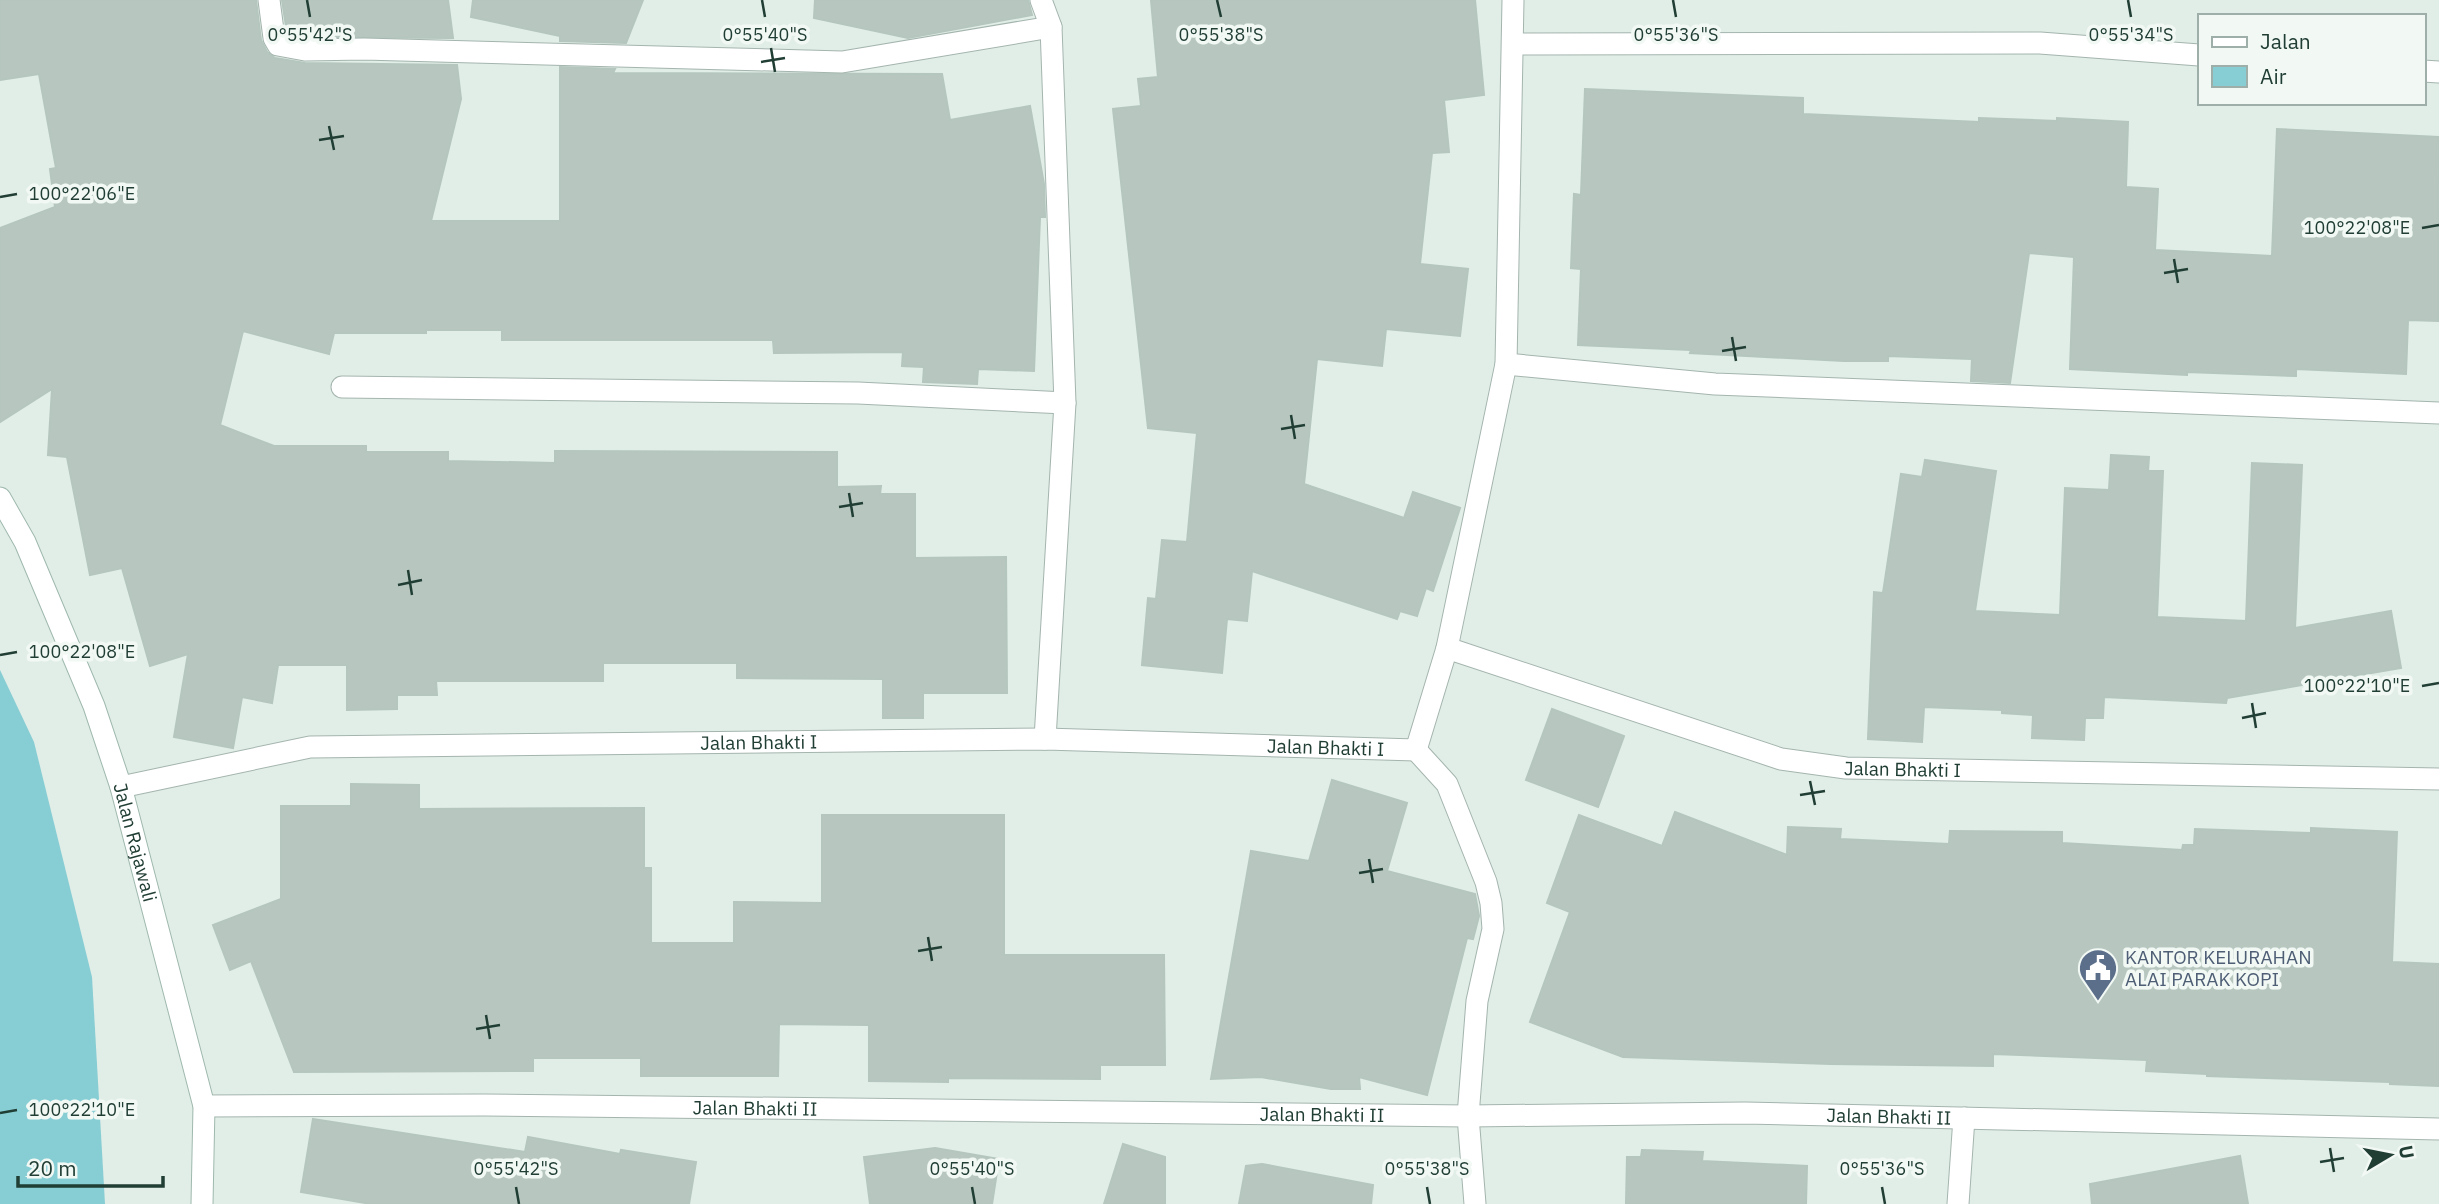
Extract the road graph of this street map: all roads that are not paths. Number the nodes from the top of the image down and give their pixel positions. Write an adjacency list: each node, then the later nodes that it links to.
1 (269, 0): 4 (street)
2 (1041, 0): 4 (street)
3 (1513, 0): 5 (street)
4 (1051, 27): 9 (street)
5 (1513, 44): 6 (street); 7 (street)
6 (2198, 55)
7 (1506, 365): 10 (street); 12 (street)
8 (342, 387): 9 (street)
9 (1065, 403): 13 (street)
10 (2439, 413)
11 (0, 498): 16 (street, Jalan Rajawali)
12 (1447, 648): 14 (street); 15 (street, Jalan Bhakti I)
13 (1045, 739): 14 (street, Jalan Bhakti I); 16 (street, Jalan Bhakti I)
14 (1416, 750): 18 (street)
15 (2439, 779)
16 (121, 787): 17 (street, Jalan Rajawali)
17 (204, 1106): 18 (street, Jalan Bhakti II); 21 (street, Jalan Rajawali)
18 (1468, 1116): 19 (street, Jalan Bhakti II); 22 (street)
19 (1964, 1118): 20 (street, Jalan Bhakti II); 23 (street)
20 (2439, 1129)
21 (202, 1204)
22 (1475, 1204)
23 (1958, 1204)

